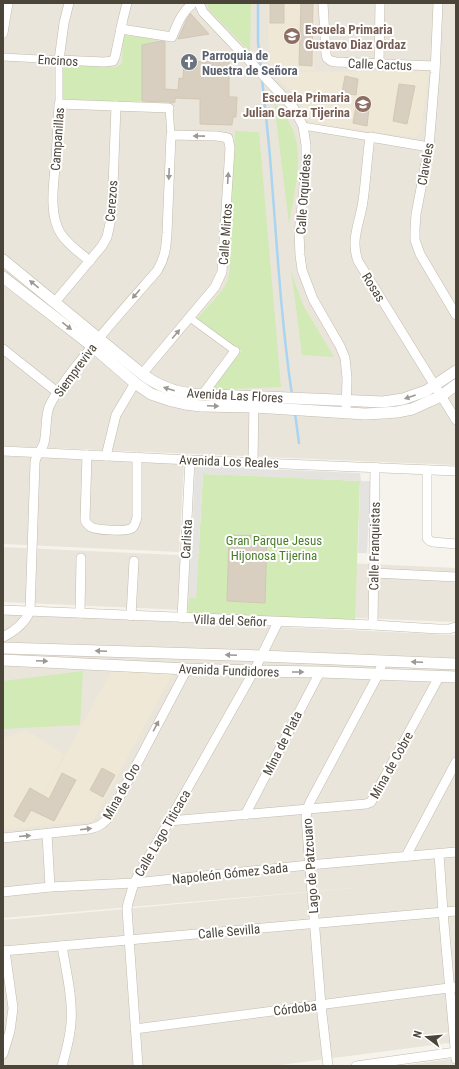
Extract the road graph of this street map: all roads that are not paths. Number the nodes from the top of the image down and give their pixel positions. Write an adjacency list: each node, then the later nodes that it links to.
1 (8, 3): 10 (street)
2 (69, 3): 12 (street, Campanillas)
3 (127, 3): 9 (street)
4 (193, 3): 9 (street)
5 (199, 3): 18 (street, Calle Orquídeas)
6 (322, 3): 13 (street, Calle Cactus)
7 (380, 3): 13 (street)
8 (438, 3): 14 (street, Claveles)
9 (121, 29): 12 (street, Encinos)
10 (3, 33)
11 (3, 57): 12 (street, Encinos)
12 (59, 60): 15 (street, Campanillas)
13 (379, 64): 14 (street, Calle Cactus)
14 (435, 66): 21 (street, Claveles)
15 (59, 104): 16 (street); 23 (street, Campanillas)
16 (116, 106): 17 (street); 23 (street, Cerezos)
17 (169, 108): 19 (street)
18 (303, 126): 20 (street); 38 (street, Calle Orquídeas)
19 (170, 135): 27 (street, Calle Mirtos, one-way to 19); 28 (street, Siempreviva, one-way to 28)
20 (370, 136): 21 (street); 34 (street, Rosas)
21 (429, 147): 26 (street, Claveles)
22 (3, 260): 25 (street, Avenida Las Flores, one-way to 22)
23 (90, 261): 25 (street, Cerezos)
24 (3, 277): 28 (street, Avenida Las Flores, one-way to 28)
25 (55, 302): 28 (street, Avenida Las Flores)
26 (456, 315)
27 (190, 318): 30 (street); 32 (street, Calle Mirtos, one-way to 27)
28 (95, 342): 32 (street, Avenida Las Flores); 35 (street, Siempreviva)
29 (3, 349): 35 (street)
30 (235, 351): 36 (street)
31 (456, 371): 34 (street, Avenida Las Flores)
32 (139, 379): 36 (street, Avenida Las Flores, one-way to 32); 39 (street, Avenida Las Flores, one-way to 39); 45 (street, Calle Mirtos)
33 (456, 385): 37 (street, Avenida Las Flores)
34 (435, 386): 37 (street, Rosas); 38 (street, Avenida Las Flores, one-way to 38)
35 (57, 392): 43 (street, Siempreviva)
36 (203, 394): 39 (street, Avenida Las Flores)
37 (441, 396): 40 (street, Avenida Las Flores); 41 (street, Rosas)
38 (346, 400): 39 (street, Avenida Las Flores); 40 (street, Calle Orquídeas)
39 (254, 402): 40 (street, Avenida Las Flores); 48 (street)
40 (346, 413)
41 (456, 420)
42 (3, 451): 43 (street, Avenida Los Reales)
43 (39, 453): 44 (street, Avenida Los Reales); 58 (street, Siempreviva)
44 (87, 455): 45 (street, Avenida Los Reales); 46 (street)
45 (106, 456): 46 (street, Avenida Los Reales)
46 (137, 457): 47 (street, Avenida Los Reales)
47 (190, 460): 48 (street, Avenida Los Reales); 61 (street, Carlista)
48 (253, 462): 49 (street, Avenida Los Reales)
49 (375, 467): 50 (street, Avenida Los Reales); 55 (street, Calle Franquistas)
50 (427, 470): 51 (street, Avenida Los Reales); 52 (street)
51 (456, 471)
52 (456, 544)
53 (81, 558): 59 (street)
54 (134, 561): 60 (street)
55 (374, 573): 56 (street); 63 (street, Calle Franquistas)
56 (456, 577)
57 (3, 610): 58 (street, Villa del Señor)
58 (30, 611): 59 (street, Villa del Señor); 65 (street)
59 (80, 613): 60 (street, Villa del Señor)
60 (131, 616): 61 (street, Villa del Señor)
61 (182, 618): 62 (street, Villa del Señor)
62 (278, 622): 63 (street, Villa del Señor); 67 (street, Calle Lago Titicaca)
63 (373, 625): 64 (street, Villa del Señor)
64 (456, 627)
65 (3, 637)
66 (3, 648): 67 (street, Avenida Fundidores, one-way to 66)
67 (261, 656): 69 (street, Avenida Fundidores); 72 (street, Calle Lago Titicaca)
68 (3, 660): 71 (street, Avenida Fundidores, one-way to 71)
69 (383, 660): 70 (street, Avenida Fundidores, one-way to 69); 74 (street, Lago de Patzcuaro)
70 (456, 664)
71 (187, 669): 72 (street, Avenida Fundidores); 81 (street, Mina de Oro, one-way to 71)
72 (254, 672): 73 (street, Avenida Fundidores, one-way to 73); 80 (street, Calle Lago Titicaca)
73 (320, 672): 74 (street, Avenida Fundidores); 79 (street, Mina de Plata)
74 (378, 675): 75 (street, Avenida Fundidores); 78 (street, Lago de Patzcuaro)
75 (439, 676): 76 (street, Avenida Fundidores); 78 (street, Mina de Cobre)
76 (456, 677)
77 (456, 762): 85 (street)
78 (307, 810): 79 (street, Mina de Cobre); 86 (street, Lago de Patzcuaro)
79 (245, 815): 80 (street, Mina de Cobre)
80 (169, 821): 87 (street, Calle Lago Titicaca)
81 (47, 834): 82 (street, Mina de Oro, one-way to 81); 88 (street)
82 (3, 838)
83 (456, 852): 84 (street, Napoleón Gómez Sada)
84 (439, 854): 85 (street, Napoleón Gómez Sada); 91 (street)
85 (406, 856): 86 (street, Napoleón Gómez Sada)
86 (309, 865): 87 (street, Napoleón Gómez Sada); 92 (street, Lago de Patzcuaro)
87 (134, 883): 88 (street, Napoleón Gómez Sada); 93 (street, Calle Lago Titicaca)
88 (50, 887): 89 (street, Napoleón Gómez Sada)
89 (3, 892)
90 (456, 911): 91 (street, Calle Sevilla)
91 (442, 912): 92 (street, Calle Sevilla); 96 (street)
92 (314, 923): 93 (street, Calle Sevilla); 97 (street, Lago de Patzcuaro)
93 (130, 940): 94 (street, Calle Sevilla); 98 (street, Calle Lago Titicaca)
94 (62, 946): 95 (street, Calle Sevilla); 102 (street)
95 (4, 951): 99 (street)
96 (453, 988): 97 (street, Córdoba); 100 (street)
97 (321, 1005): 98 (street, Córdoba); 104 (street, Lago de Patzcuaro)
98 (135, 1029): 103 (street, Calle Lago Titicaca)
99 (3, 1054)
100 (456, 1054): 101 (street)
101 (394, 1064): 105 (street)
102 (62, 1066)
103 (138, 1066)
104 (328, 1066)
105 (356, 1066)

